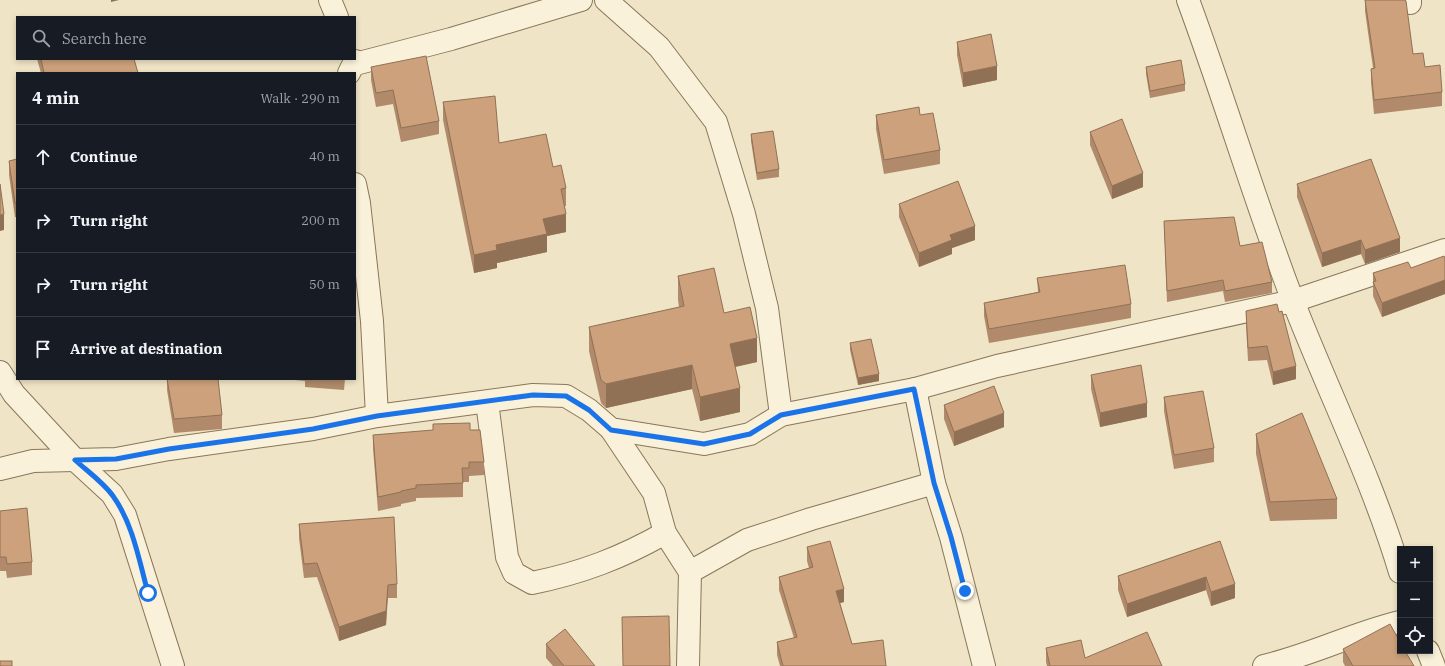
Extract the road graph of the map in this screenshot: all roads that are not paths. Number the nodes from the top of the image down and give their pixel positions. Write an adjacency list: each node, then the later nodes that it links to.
1 (330, 0): 5 (street)
2 (581, 0): 6 (street)
3 (606, 0): 13 (street)
4 (1188, 0): 9 (street)
5 (337, 16)
6 (353, 64)
7 (356, 189): 14 (street)
8 (1445, 250): 9 (street)
9 (1293, 301): 11 (street); 20 (street)
10 (0, 372): 16 (street)
11 (914, 389): 13 (street); 18 (street)
12 (487, 402): 14 (street); 15 (street); 19 (street)
13 (781, 415): 15 (street)
14 (377, 416): 16 (street)
15 (611, 430): 19 (street)
16 (75, 460): 17 (street); 24 (street)
17 (0, 470)
18 (934, 483): 21 (street); 26 (street)
19 (665, 533): 21 (street)
20 (1397, 564)
21 (690, 572): 25 (street)
22 (1397, 623): 27 (street)
23 (1429, 654): 28 (street)
24 (173, 666)
25 (688, 666)
26 (984, 666)
27 (1264, 666)
28 (1434, 666)

